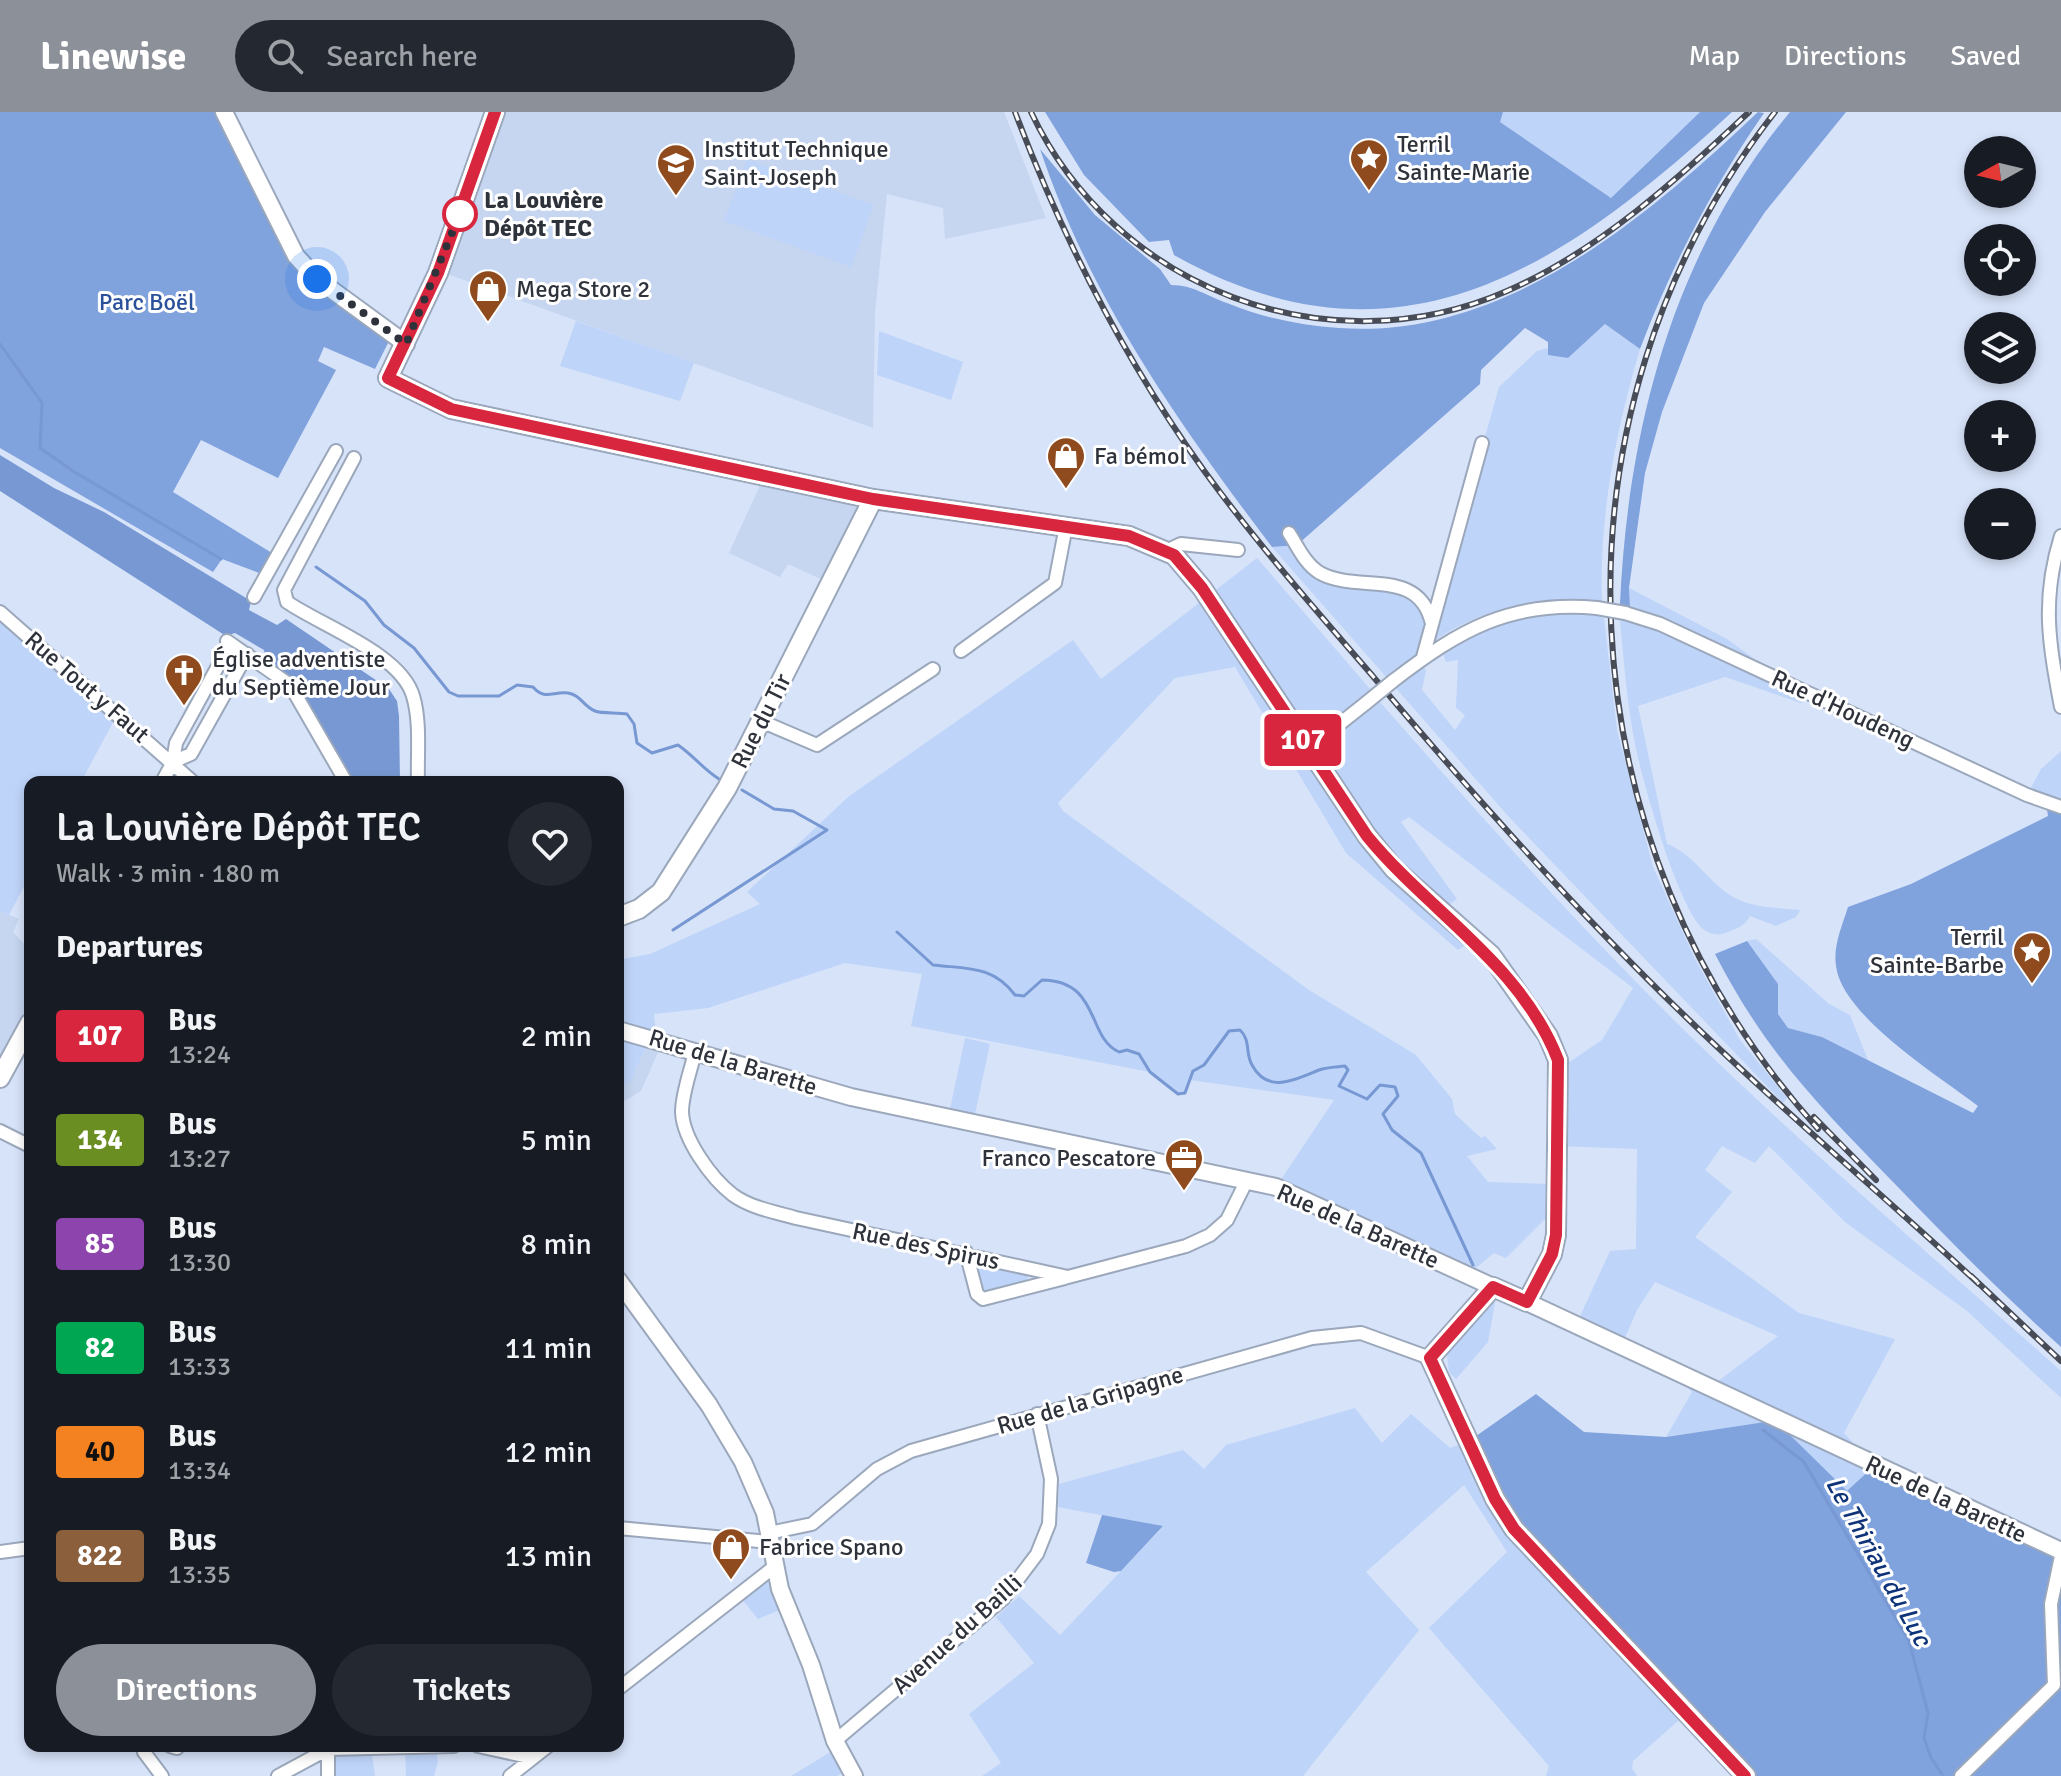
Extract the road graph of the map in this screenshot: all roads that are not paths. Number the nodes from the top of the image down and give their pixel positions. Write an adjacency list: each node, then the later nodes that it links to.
1 (224, 112): 3 (street)
2 (495, 112): 3 (main road)
3 (406, 344): 7 (main road)
4 (1482, 443): 15 (street)
5 (336, 451): 13 (street)
6 (354, 458): 27 (street)
7 (873, 499): 8 (main road); 21 (main road, Rue du Tir)
8 (1066, 526): 12 (main road); 16 (street)
9 (1289, 533): 15 (street)
10 (2060, 541): 20 (street)
11 (1238, 550): 12 (street)
12 (1166, 551): 22 (main road)
13 (254, 597)
14 (0, 612): 23 (street, Rue Tout y Faut)
15 (1433, 627): 18 (street)
16 (961, 651)
17 (247, 654): 23 (street); 23 (street); 26 (street)
18 (1423, 657): 22 (street, Rue d'Houdeng, bridge); 28 (street, Rue d'Houdeng, bridge)
19 (933, 669): 21 (street)
20 (2061, 707)
21 (761, 721): 29 (main road, Rue du Tir)
22 (1308, 749): 41 (main road)
23 (173, 762): 24 (street); 25 (street, Rue Tout y Faut)
24 (165, 776)
25 (187, 776)
26 (343, 776)
27 (418, 776)
28 (2061, 807)
29 (624, 914)
30 (624, 1032): 32 (street, Rue de la Barette)
31 (24, 1034): 33 (main road)
32 (695, 1052): 36 (street, Rue de la Barette); 37 (street, Rue des Spirus)
33 (0, 1078)
34 (0, 1131): 35 (street)
35 (24, 1143)
36 (1247, 1180): 38 (street, Rue des Spirus); 39 (street, Rue de la Barette)
37 (966, 1252): 38 (street, Rue des Spirus); 38 (street)
38 (1068, 1277)
39 (1493, 1287): 41 (main road, Rue de la Barette); 42 (main road)
40 (624, 1288): 45 (street)
41 (1527, 1302): 47 (street, Rue de la Barette)
42 (1430, 1358): 43 (street, Rue de la Gripagne); 63 (main road)
43 (1037, 1414): 45 (street, Rue de la Gripagne); 52 (street, Avenue du Bailli)
44 (624, 1528): 45 (street, Rue de la Gripagne)
45 (769, 1538): 49 (street)
46 (24, 1549): 48 (street)
47 (2060, 1551): 51 (street)
48 (0, 1552)
49 (774, 1567): 50 (street); 52 (street)
50 (624, 1684)
51 (2057, 1686): 64 (street)
52 (835, 1741): 62 (street)
53 (144, 1752): 58 (street)
54 (319, 1752): 59 (street)
55 (328, 1752): 60 (street)
56 (503, 1752): 57 (street); 61 (street)
57 (532, 1752): 61 (street)
58 (162, 1776)
59 (278, 1776)
60 (328, 1776)
61 (508, 1776)
62 (854, 1776)
63 (1746, 1776)
64 (1961, 1776)

